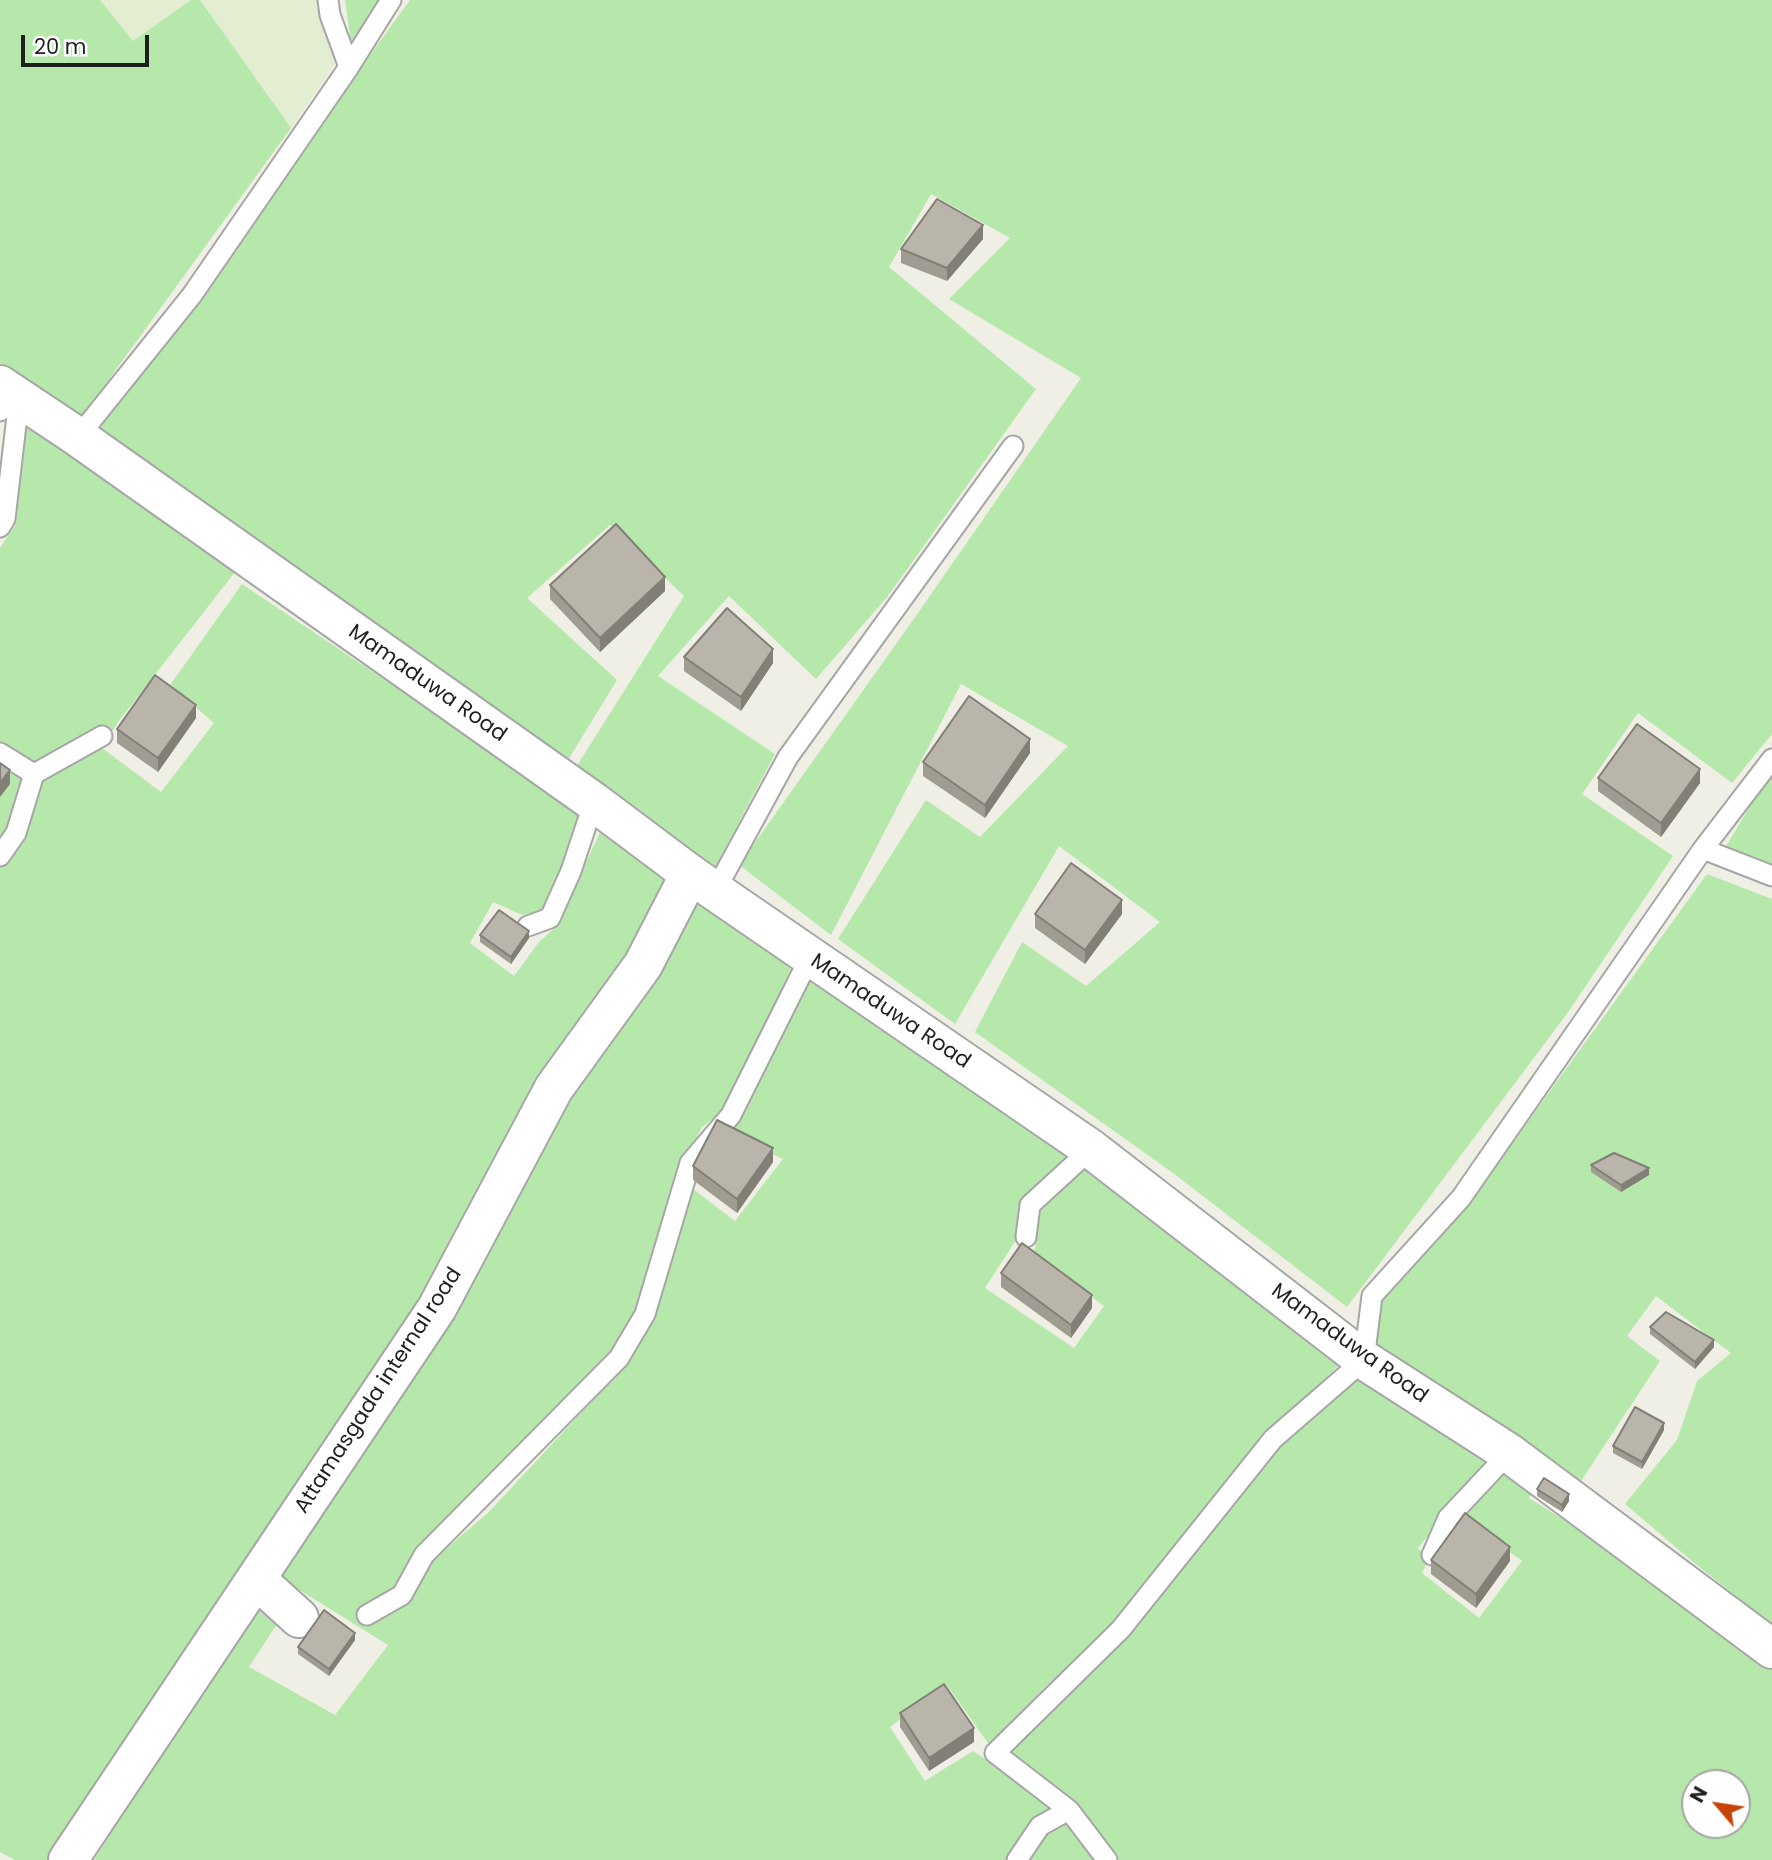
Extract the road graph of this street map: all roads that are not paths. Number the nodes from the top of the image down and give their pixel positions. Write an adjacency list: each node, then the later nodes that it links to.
1 (328, 0): 3 (lane)
2 (391, 0): 3 (lane)
3 (349, 67): 5 (lane)
4 (6, 398): 5 (street, Mamaduwa Road); 7 (lane)
5 (78, 436): 12 (street, Mamaduwa Road)
6 (1013, 446): 16 (lane)
7 (0, 527)
8 (103, 736): 11 (lane)
9 (0, 754): 11 (lane)
10 (1772, 759): 13 (lane)
11 (34, 774): 14 (lane)
12 (594, 802): 16 (street, Mamaduwa Road); 17 (lane)
13 (1703, 849): 15 (lane); 21 (lane)
14 (0, 856)
15 (1772, 876)
16 (703, 883): 18 (street, Mamaduwa Road); 24 (street, Attamasgada internal road)
17 (528, 926)
18 (810, 957): 19 (street, Mamaduwa Road); 25 (lane)
19 (1091, 1149): 20 (lane); 21 (street, Mamaduwa Road)
20 (1026, 1237)
21 (1364, 1360): 22 (street, Mamaduwa Road); 28 (lane)
22 (1509, 1453): 23 (lane); 27 (street, Mamaduwa Road)
23 (1432, 1555)
24 (256, 1579): 26 (street); 29 (street, Attamasgada internal road)
25 (367, 1615)
26 (299, 1618)
27 (1772, 1649)
28 (1069, 1810): 30 (lane); 31 (lane)
29 (68, 1860)
30 (1017, 1860)
31 (1107, 1860)

